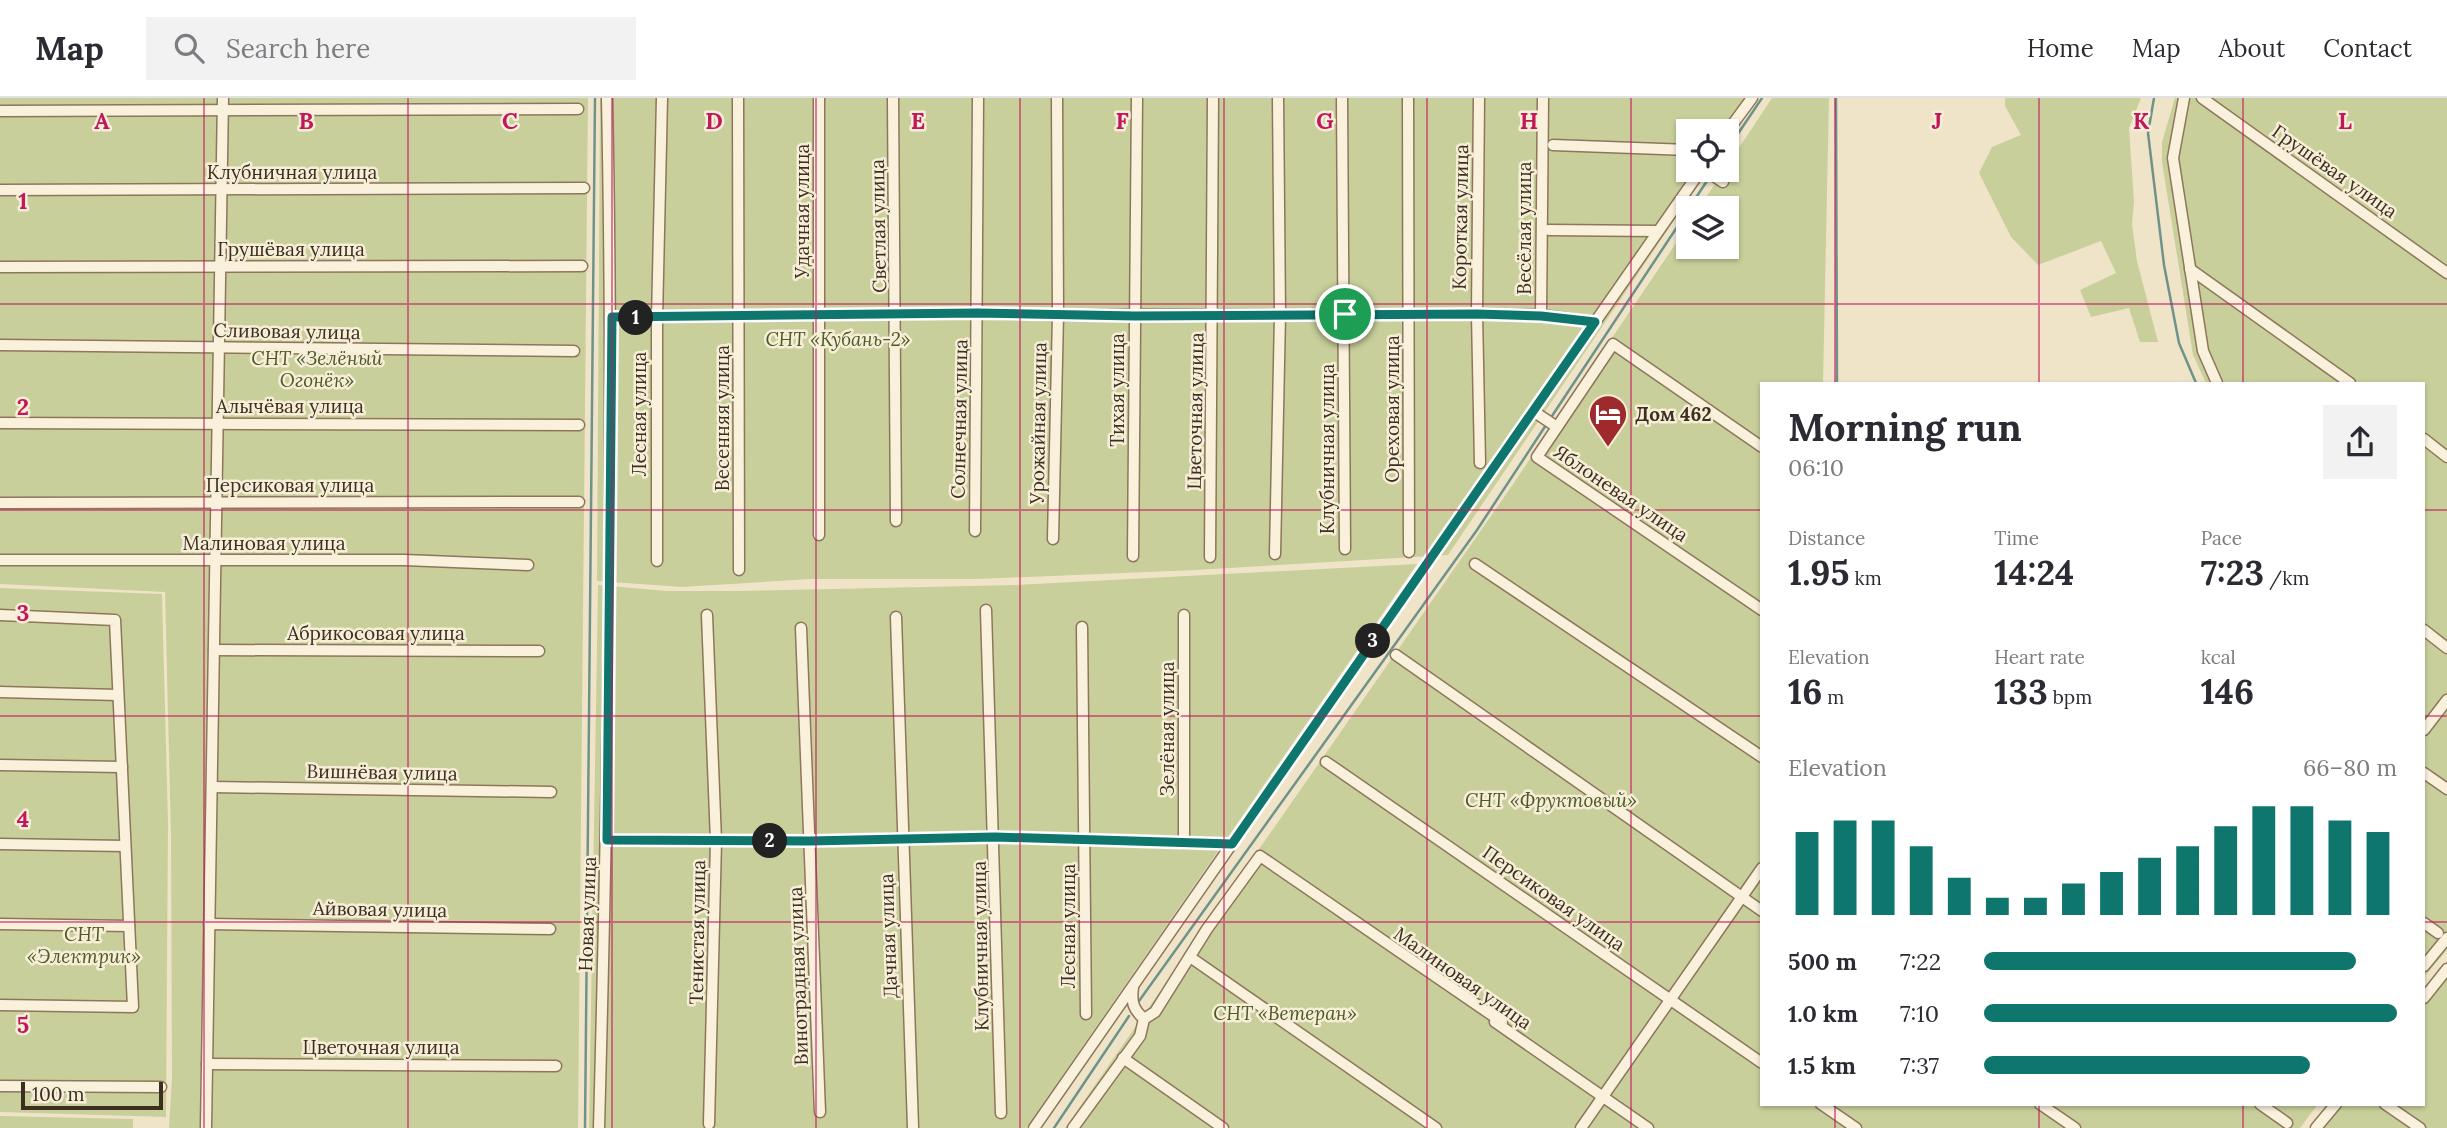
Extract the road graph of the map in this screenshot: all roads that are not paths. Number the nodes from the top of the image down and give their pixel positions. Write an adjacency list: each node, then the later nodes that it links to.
1 (223, 98): 20 (street)
2 (607, 98): 48 (street, Новая улица)
3 (662, 98): 49 (street, Лесная улица)
4 (738, 98): 45 (street, Весенняя улица)
5 (818, 98): 41 (street, Удачная улица)
6 (893, 98): 38 (street, Светлая улица)
7 (978, 98): 36 (street, Солнечная улица)
8 (1057, 98): 42 (street, Урожайная улица)
9 (1137, 98): 46 (street, Тихая улица)
10 (1213, 98): 37 (street, Цветочная улица)
11 (1278, 98): 43 (street)
12 (1342, 98): 39 (street, Клубничная улица)
13 (1408, 98): 44 (street, Ореховая улица)
14 (1479, 98): 40 (street, Короткая улица)
15 (1543, 98): 47 (street, Весёлая улица)
16 (1752, 98): 22 (street)
17 (2184, 98): 34 (street)
18 (2202, 98): 35 (street, Грушёвая улица)
19 (578, 109): 20 (street)
20 (223, 110): 21 (street); 27 (street)
21 (0, 111)
22 (1737, 119)
23 (1553, 145): 24 (street)
24 (1676, 150)
25 (1703, 182): 30 (street)
26 (584, 188): 27 (street, Клубничная улица)
27 (222, 189): 28 (street, Клубничная улица); 31 (street)
28 (0, 190)
29 (1549, 230): 30 (street)
30 (1657, 232): 50 (street)
31 (220, 266): 32 (street, Грушёвая улица); 33 (street, Грушёвая улица); 52 (street)
32 (582, 266)
33 (0, 267)
34 (2190, 269): 54 (street); 55 (street)
35 (2447, 273)
36 (978, 313): 38 (street); 42 (street); 69 (street, Солнечная улица)
37 (1214, 313): 43 (street); 46 (street); 76 (street, Цветочная улица)
38 (897, 314): 41 (street); 68 (street, Светлая улица)
39 (1345, 314): 43 (street); 44 (street); 72 (street, Клубничная улица)
40 (1477, 314): 44 (street); 47 (street); 64 (street, Короткая улица)
41 (820, 315): 45 (street); 70 (street, Удачная улица)
42 (1058, 315): 46 (street); 71 (street, Урожайная улица)
43 (1280, 315): 74 (street)
44 (1409, 315): 73 (street, Ореховая улица)
45 (740, 316): 49 (street); 82 (street, Весенняя улица)
46 (1135, 316): 75 (street, Тихая улица)
47 (1541, 316): 50 (street)
48 (612, 317): 49 (street); 110 (street, Новая улица)
49 (657, 318): 79 (street, Лесная улица)
50 (1595, 322): 56 (street)
51 (0, 345): 52 (street, Сливовая улица)
52 (219, 348): 53 (street, Сливовая улица); 59 (street)
53 (575, 351)
54 (2217, 382)
55 (2349, 382)
56 (1533, 411): 58 (street); 116 (street)
57 (0, 423): 59 (street, Алычёвая улица)
58 (1551, 423): 62 (street, Яблоневая улица); 83 (street, Яблоневая улица)
59 (218, 424): 60 (street, Алычёвая улица); 67 (street)
60 (579, 425)
61 (2425, 440): 63 (street)
62 (1760, 446)
63 (2447, 457)
64 (1480, 463)
65 (579, 502): 67 (street, Персиковая улица)
66 (0, 503): 67 (street, Персиковая улица)
67 (216, 503): 78 (street)
68 (896, 521)
69 (975, 531)
70 (819, 535)
71 (1053, 539)
72 (1345, 549)
73 (1409, 552)
74 (1275, 554)
75 (1133, 556)
76 (1210, 557)
77 (0, 560): 78 (street, Малиновая улица)
78 (215, 560): 81 (street, Малиновая улица); 93 (street)
79 (657, 561)
80 (1475, 564): 100 (street)
81 (528, 565)
82 (739, 570)
83 (1760, 609)
84 (986, 610): 109 (street, Клубничная улица)
85 (0, 615): 97 (street)
86 (707, 615): 111 (street, Тенистая улица)
87 (1184, 615): 114 (street, Зелёная улица)
88 (896, 617): 108 (street, Дачная улица)
89 (1082, 627): 113 (street, Лесная улица)
90 (801, 628): 112 (street, Виноградная улица)
91 (2425, 631): 92 (street)
92 (2447, 648)
93 (214, 650): 94 (street, Абрикосовая улица); 105 (street)
94 (539, 651)
95 (1396, 655): 120 (street)
96 (0, 692): 97 (street)
97 (118, 695): 103 (street)
98 (2447, 700): 99 (street)
99 (2425, 729)
100 (1760, 756)
101 (1326, 762): 133 (street, Персиковая улица)
102 (0, 765): 103 (street)
103 (122, 767): 117 (street)
104 (2425, 774): 106 (street)
105 (212, 787): 107 (street, Вишнёвая улица); 123 (street)
106 (2447, 789)
107 (551, 792)
108 (902, 837): 109 (street); 112 (street); 156 (street, Дачная улица)
109 (995, 837): 113 (street); 152 (street, Клубничная улица)
110 (607, 840): 111 (street); 157 (street, Новая улица)
111 (716, 841): 112 (street); 154 (street, Тенистая улица)
112 (810, 841): 151 (street, Виноградная улица)
113 (1086, 841): 114 (street); 135 (street, Лесная улица)
114 (1184, 843): 116 (street)
115 (0, 844): 117 (street)
116 (1232, 844): 131 (street)
117 (125, 846): 125 (street)
118 (1260, 857): 128 (street); 137 (street); 145 (street, Малиновая улица)
119 (1760, 871): 120 (street)
120 (1742, 897): 121 (street); 133 (street)
121 (1760, 910)
122 (0, 924): 125 (street)
123 (209, 924): 126 (street, Айвовая улица); 141 (street)
124 (2425, 924): 127 (street)
125 (129, 926): 134 (street)
126 (550, 929)
127 (2443, 935): 129 (street)
128 (1190, 957): 136 (street); 161 (street)
129 (2425, 964)
130 (2447, 970): 132 (street)
131 (1134, 984): 136 (street); 158 (street)
132 (2425, 997)
133 (1670, 1000): 140 (street, Персиковая улица); 145 (street)
134 (0, 1005)
135 (1086, 1014)
136 (1144, 1019): 139 (street)
137 (1502, 1023)
138 (1552, 1056): 145 (street)
139 (1123, 1058): 159 (street); 160 (street)
140 (1760, 1062)
141 (207, 1063): 142 (street, Цветочная улица); 155 (street)
142 (556, 1066)
143 (0, 1086): 144 (street)
144 (161, 1087)
145 (1603, 1095): 162 (street); 163 (street, Малиновая улица); 164 (street)
146 (1824, 1106): 165 (street)
147 (2043, 1106): 166 (street)
148 (2263, 1106): 153 (street)
149 (2334, 1106): 167 (street)
150 (2388, 1106): 168 (street)
151 (820, 1112)
152 (1001, 1113)
153 (2287, 1123)
154 (709, 1124)
155 (206, 1127)
156 (913, 1127)
157 (599, 1128)
158 (1034, 1128)
159 (1073, 1128)
160 (1223, 1128)
161 (1436, 1128)
162 (1581, 1128)
163 (1648, 1128)
164 (1654, 1128)
165 (1856, 1128)
166 (2074, 1128)
167 (2316, 1128)
168 (2420, 1128)

